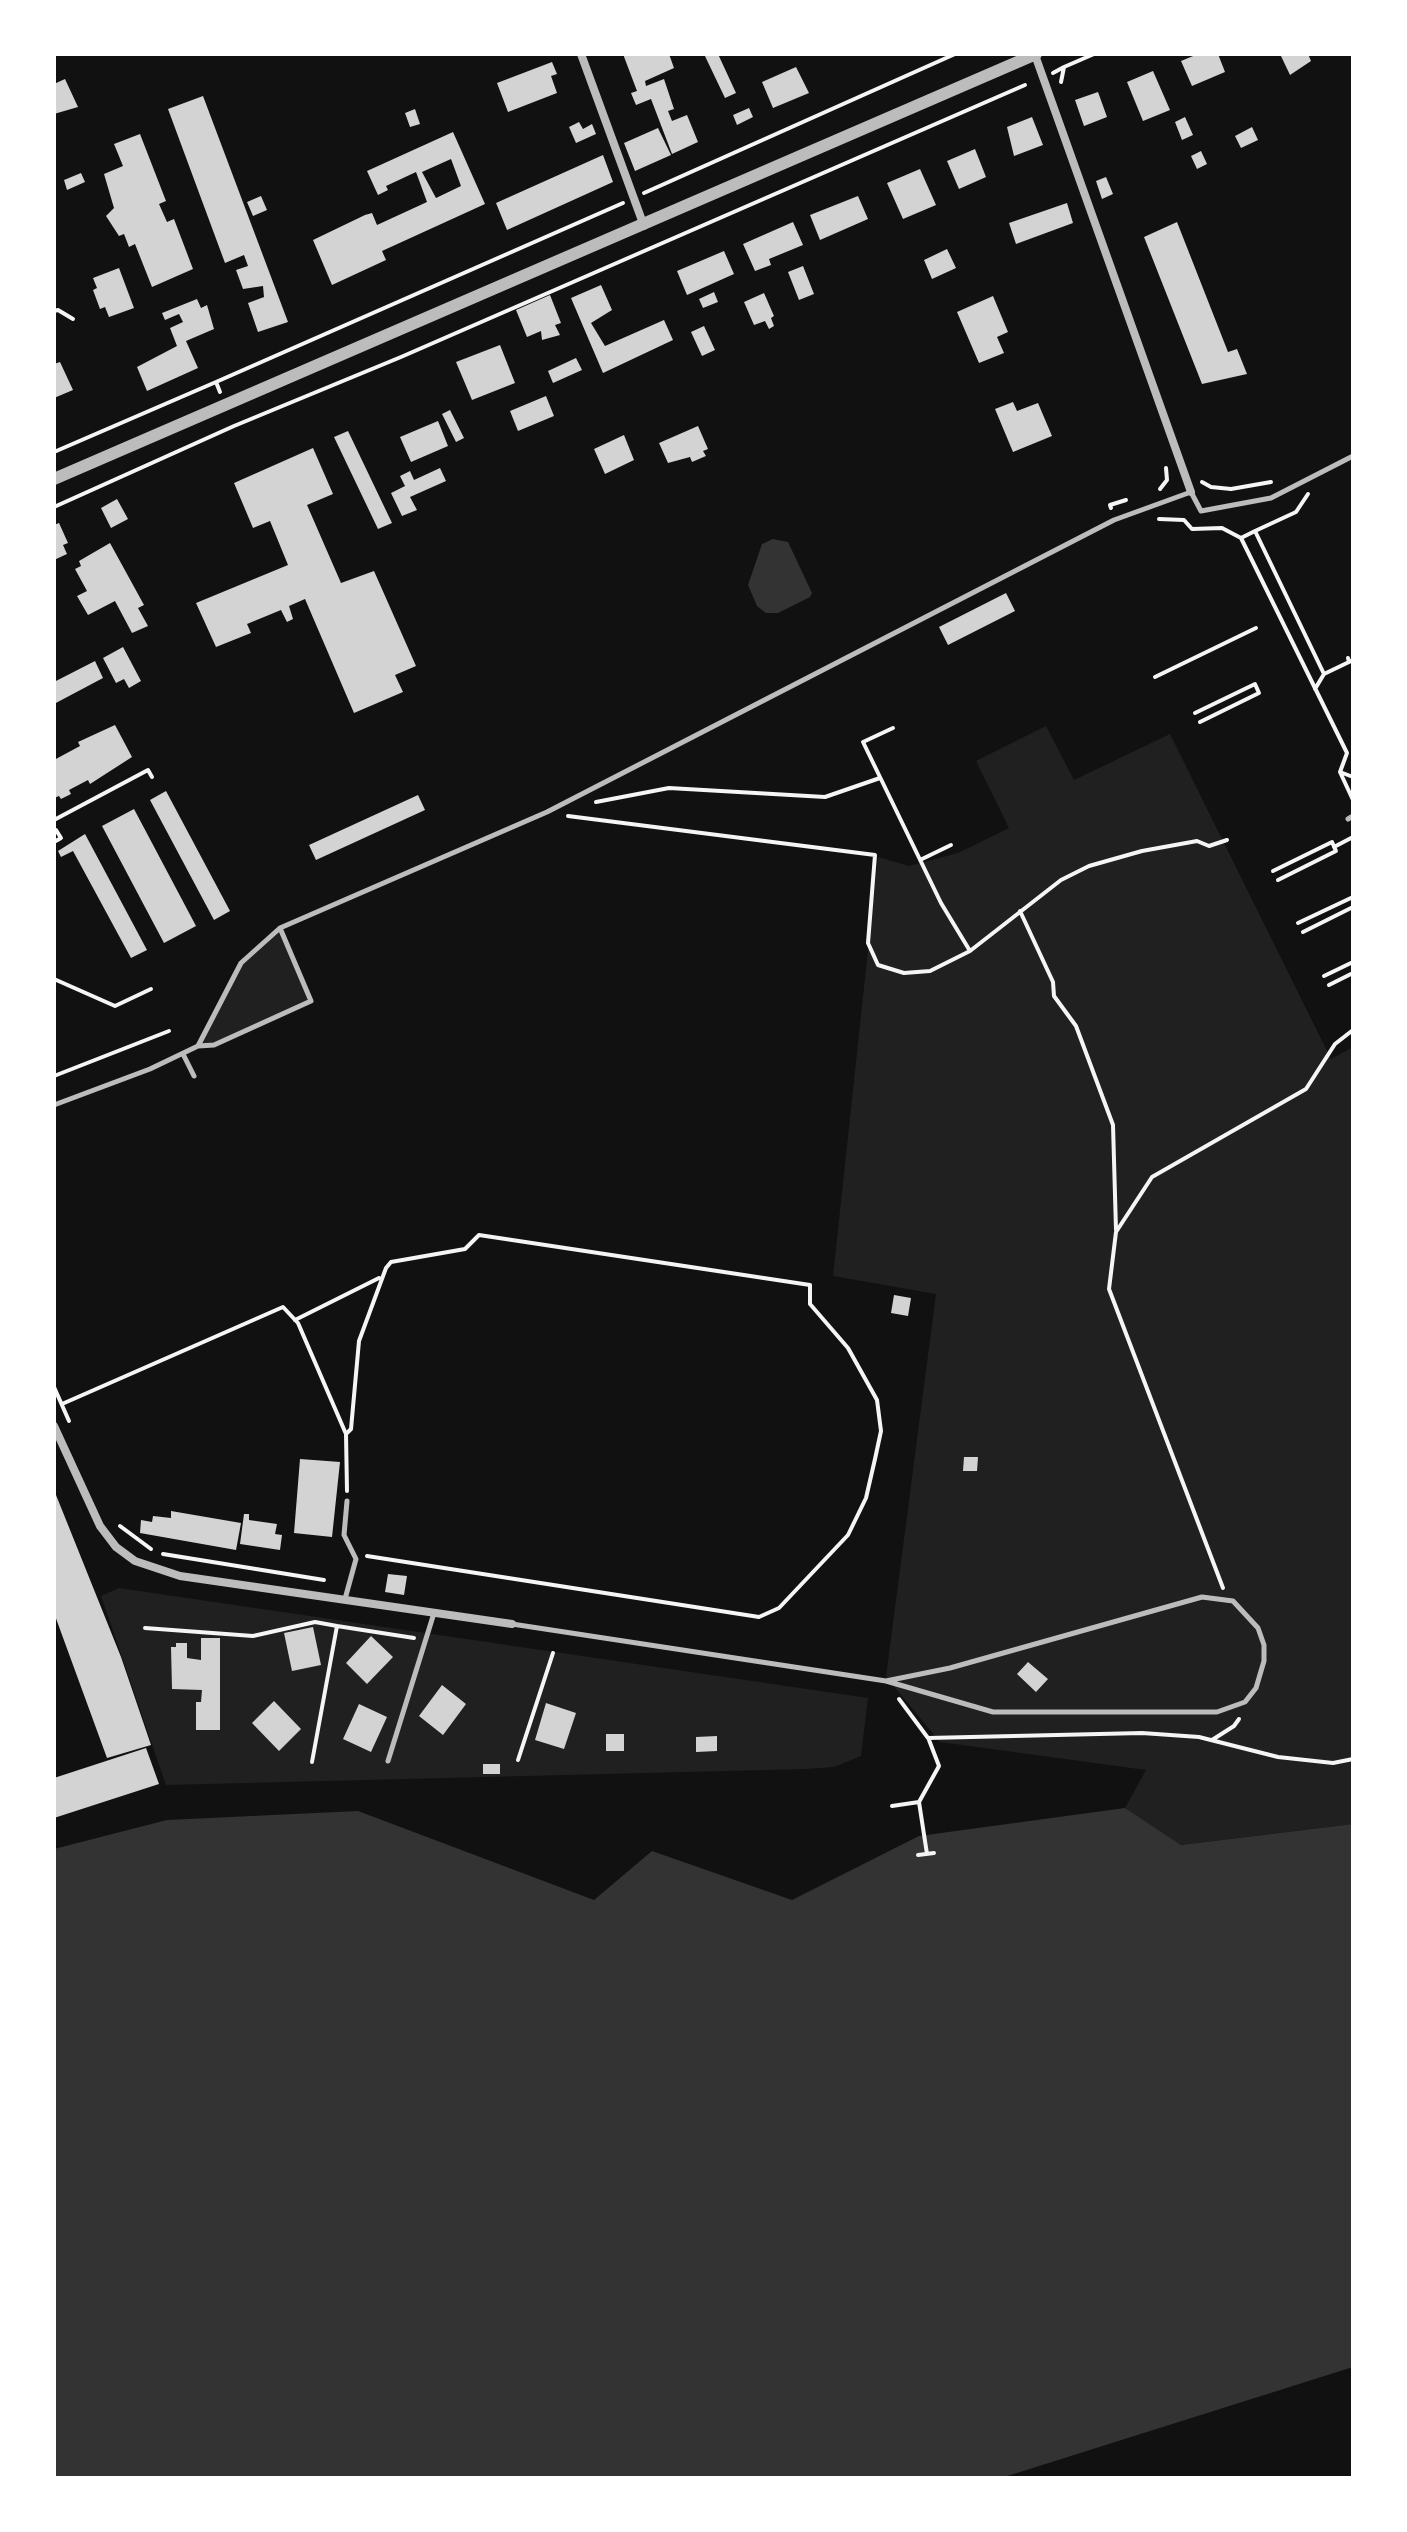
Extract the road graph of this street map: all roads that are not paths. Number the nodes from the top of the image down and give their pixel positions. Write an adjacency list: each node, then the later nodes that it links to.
1 (581, 54): 3 (street)
2 (1035, 54): 3 (street); 6 (street)
3 (644, 226): 5 (street)
4 (1353, 456): 6 (lane)
5 (54, 479)
6 (1191, 492): 7 (lane)
7 (280, 928): 8 (lane); 8 (lane)
8 (198, 1046): 9 (lane)
9 (183, 1054): 10 (lane); 11 (lane)
10 (194, 1076)
11 (54, 1105)
12 (54, 1426): 14 (street)
13 (347, 1501): 14 (lane)
14 (345, 1599): 15 (street)
15 (435, 1612): 16 (street); 18 (lane)
16 (512, 1624): 17 (lane)
17 (886, 1681): 17 (lane)
18 (388, 1761)

